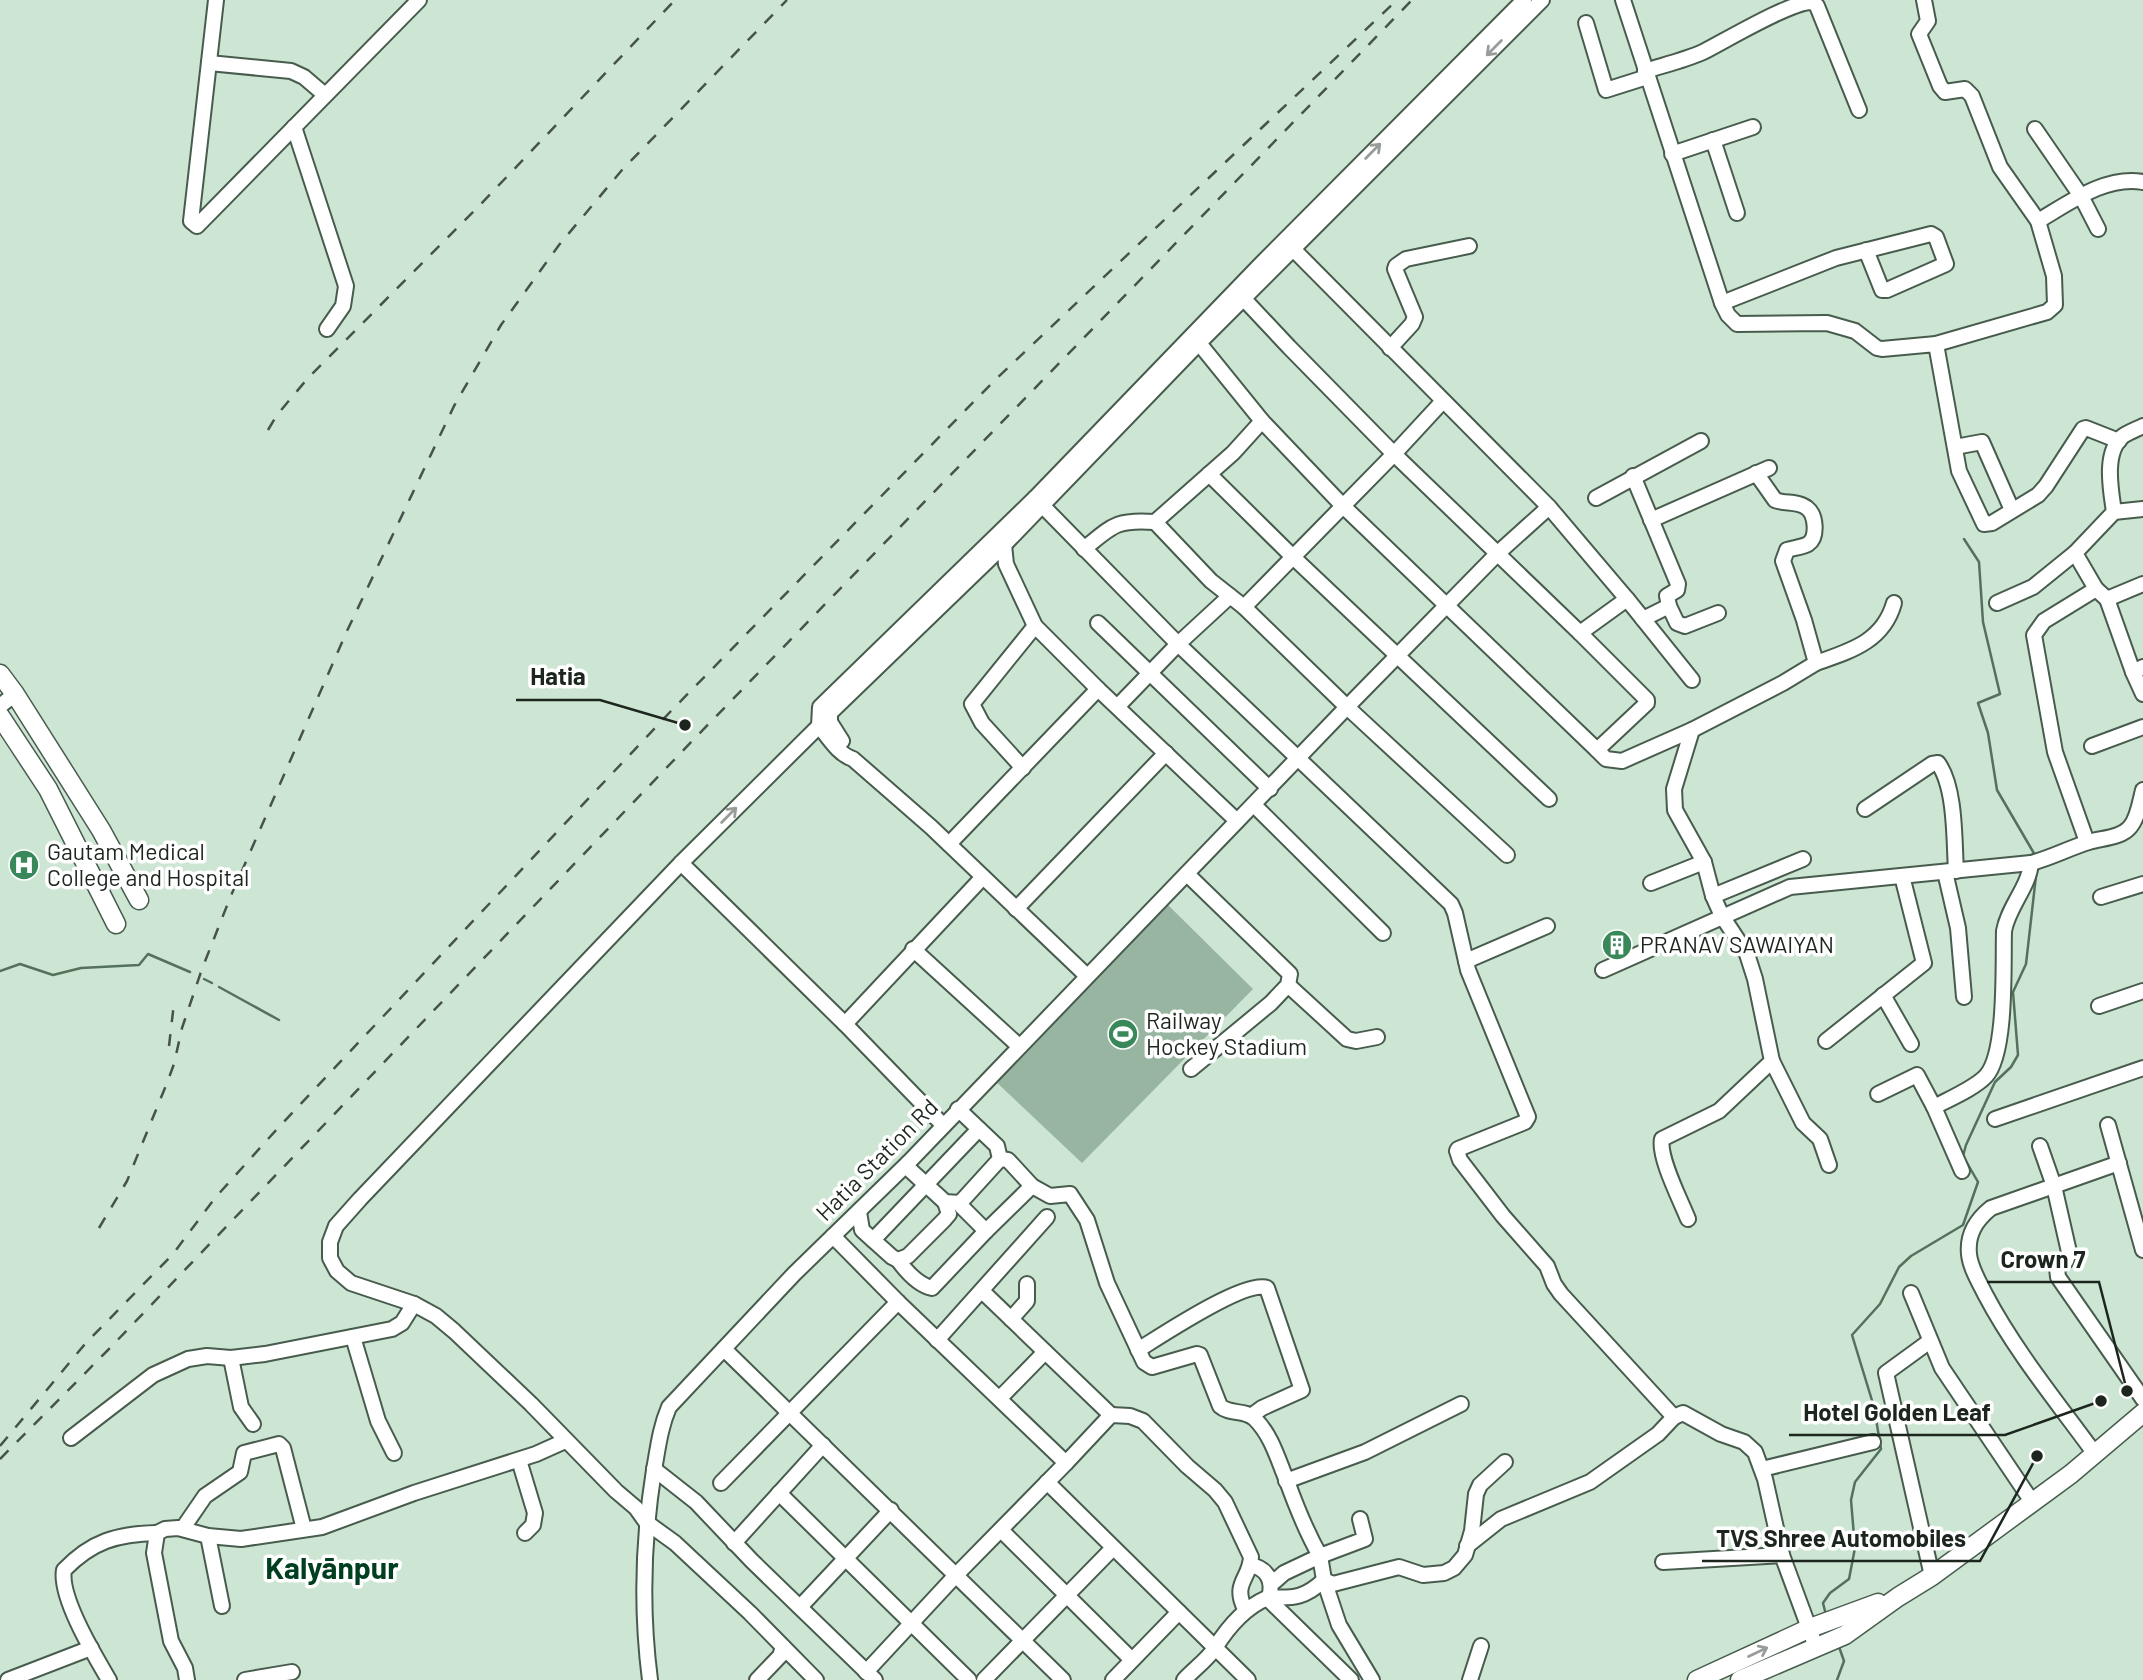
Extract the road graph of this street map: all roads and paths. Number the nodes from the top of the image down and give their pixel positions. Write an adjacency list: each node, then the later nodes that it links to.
1 (216, 0): 9 (street)
2 (419, 0): 11 (street)
3 (1524, 0): 29 (street, one-way to 3)
4 (1542, 0): 24 (street, one-way to 24)
5 (1623, 0): 10 (street)
6 (1924, 0): 21 (street)
7 (1784, 5): 10 (street); 12 (street)
8 (1586, 23): 10 (street)
9 (209, 63): 11 (street); 13 (street)
10 (1646, 74): 17 (street)
11 (325, 95): 13 (street)
12 (1859, 110)
13 (294, 127): 28 (street)
14 (1753, 127): 16 (street)
15 (2035, 129): 19 (street)
16 (1713, 140): 17 (street); 20 (street)
17 (1672, 154): 27 (street)
18 (2143, 182): 19 (street)
19 (2081, 196): 21 (street); 22 (street)
20 (1737, 213)
21 (2038, 220): 30 (street)
22 (2098, 229)
23 (1469, 246): 31 (street)
24 (1292, 248): 26 (street); 31 (street)
25 (1866, 250): 25 (street); 27 (street)
26 (1243, 298): 29 (street); 38 (street)
27 (1722, 303): 30 (street)
28 (327, 329)
29 (1196, 339): 33 (street); 42 (street)
30 (1936, 344): 37 (street)
31 (1390, 348): 32 (street)
32 (1443, 401): 38 (street); 44 (street)
33 (1262, 421): 39 (street); 43 (street)
34 (2143, 426): 36 (street)
35 (1701, 441): 40 (street)
36 (2119, 441): 46 (street); 47 (street)
37 (1955, 447): 46 (street); 46 (street)
38 (1394, 454): 43 (street); 52 (street)
39 (1209, 474): 49 (street); 54 (street)
40 (1633, 476): 41 (street); 48 (street)
41 (1596, 498)
42 (1039, 501): 50 (street); 51 (street); 82 (street)
43 (1343, 506): 54 (street); 63 (street)
44 (1549, 507): 52 (street, Hatia Station Rd); 58 (street)
45 (2143, 509): 47 (street)
46 (2012, 510)
47 (2114, 512): 53 (street)
48 (1651, 520): 61 (street); 71 (street)
49 (1155, 522): 51 (street); 57 (street)
50 (1004, 545): 67 (street); 88 (street)
51 (1084, 550): 69 (street)
52 (1498, 553): 63 (street, Hatia Station Rd); 68 (street)
53 (2076, 553): 56 (street); 60 (street)
54 (1293, 557): 62 (street); 70 (street)
55 (2143, 584): 56 (street)
56 (2101, 594): 72 (street); 97 (street)
57 (1230, 596): 62 (street); 69 (street)
58 (1627, 599): 65 (street); 68 (street)
59 (1894, 603): 71 (street)
60 (1997, 603)
61 (1669, 606): 64 (street); 65 (street)
62 (1244, 607): 80 (street)
63 (1447, 607): 70 (street, Hatia Station Rd); 86 (street)
64 (1718, 612)
65 (1643, 619): 74 (street)
66 (1098, 623): 73 (street)
67 (1035, 626): 76 (street); 90 (street)
68 (1580, 633): 86 (street)
69 (1178, 643): 73 (street); 89 (street)
70 (1397, 656): 80 (street, Hatia Station Rd); 93 (street)
71 (1816, 663): 84 (street)
72 (2138, 669): 77 (street)
73 (1150, 673): 79 (street); 91 (street)
74 (1692, 680)
75 (5, 684): 78 (street); 112 (main road)
76 (1098, 689): 79 (street); 90 (street)
77 (2143, 694)
78 (0, 706)
79 (1118, 706): 87 (street)
80 (1347, 707): 89 (street, Hatia Station Rd); 99 (street)
81 (0, 716): 115 (main road)
82 (819, 726): 88 (street); 102 (street, one-way to 82)
83 (2143, 727): 85 (street)
84 (1692, 730): 86 (street); 101 (street)
85 (2092, 746)
86 (1597, 750)
87 (1166, 752): 96 (street); 113 (street)
88 (853, 759): 98 (street)
89 (1298, 759): 91 (street, Hatia Station Rd); 119 (street)
90 (1023, 768): 98 (street)
91 (1270, 789): 94 (street, Hatia Station Rd)
92 (2143, 790): 97 (street)
93 (1549, 799)
94 (1254, 805): 96 (street, Hatia Station Rd); 117 (street)
95 (1865, 809): 104 (street)
96 (1237, 821): 105 (street, Hatia Station Rd)
97 (2088, 842): 103 (street)
98 (949, 844): 107 (street)
99 (1507, 855)
100 (1803, 859): 110 (street)
101 (1704, 862): 108 (street); 110 (street)
102 (681, 863): 127 (street); 164 (street)
103 (2031, 863): 104 (street); 136 (street)
104 (1950, 871): 106 (street); 125 (street)
105 (1187, 874): 121 (street, Hatia Station Rd); 122 (street)
106 (1902, 876): 114 (street); 124 (street)
107 (982, 877): 113 (street); 118 (street)
108 (1651, 883)
109 (2143, 884): 111 (street)
110 (1713, 895): 114 (street)
111 (2101, 897)
112 (139, 900)
113 (1016, 909): 121 (street)
114 (1723, 916): 120 (street); 132 (street)
115 (116, 924)
116 (1547, 926): 119 (street)
117 (1383, 933)
118 (913, 949): 127 (street); 131 (street)
119 (1466, 961): 180 (street)
120 (1603, 970)
121 (1087, 976): 131 (street, Hatia Station Rd)
122 (1288, 985): 128 (street); 134 (street)
123 (2143, 991): 126 (street)
124 (1883, 996): 129 (street); 130 (street)
125 (1964, 997)
126 (2099, 1006)
127 (845, 1024): 139 (street)
128 (1377, 1037)
129 (1826, 1041)
130 (1910, 1044)
131 (1019, 1046): 137 (street, Hatia Station Rd)
132 (1772, 1061): 146 (street); 154 (street)
133 (2143, 1068): 138 (street)
134 (1191, 1069)
135 (1878, 1094): 136 (street)
136 (1934, 1107): 147 (street)
137 (958, 1110): 139 (street, Hatia Station Rd); 141 (street)
138 (1995, 1119)
139 (943, 1125): 144 (street, Hatia Station Rd)
140 (2108, 1125): 145 (street)
141 (979, 1129): 143 (street); 148 (street)
142 (2040, 1146): 150 (street)
143 (1000, 1159): 149 (street); 151 (street)
144 (908, 1163): 148 (street); 152 (street, Hatia Station Rd)
145 (2119, 1163): 150 (street); 158 (street)
146 (1829, 1164)
147 (1962, 1171)
148 (926, 1185): 151 (street); 157 (street)
149 (1032, 1185): 155 (street); 170 (street)
150 (2053, 1186): 174 (street); 187 (street)
151 (953, 1202): 155 (street); 159 (street)
152 (859, 1212): 156 (street, Hatia Station Rd); 157 (street)
153 (1047, 1217): 161 (street)
154 (1688, 1219)
155 (986, 1231): 159 (street)
156 (833, 1236): 163 (street); 169 (street, Hatia Station Rd)
157 (873, 1240): 159 (street)
158 (2143, 1250)
159 (898, 1260)
160 (1027, 1284): 165 (street)
161 (982, 1291): 165 (street); 167 (street)
162 (1911, 1293): 168 (street)
163 (898, 1302): 167 (street); 177 (street)
164 (414, 1304): 166 (street); 183 (street)
165 (1011, 1319): 171 (street)
166 (353, 1337): 172 (street); 186 (street)
167 (937, 1340): 173 (street)
168 (1930, 1341): 197 (street); 216 (street)
169 (724, 1349): 177 (street); 191 (street, Hatia Station Rd)
170 (1138, 1350): 179 (street); 179 (street)
171 (1045, 1352): 173 (street); 178 (street)
172 (231, 1358): 181 (street); 182 (street)
173 (1000, 1398): 190 (street)
174 (2143, 1399)
175 (1461, 1404): 193 (street)
176 (2143, 1413): 187 (main road)
177 (790, 1414): 185 (street); 195 (street)
178 (1111, 1415): 190 (street); 214 (street)
179 (1251, 1416): 193 (street)
180 (1675, 1417): 192 (street); 208 (street)
181 (253, 1424)
182 (71, 1438)
183 (565, 1441): 188 (street); 200 (street)
184 (1873, 1442): 192 (street)
185 (823, 1445): 196 (street); 198 (street)
186 (394, 1453)
187 (2095, 1454): 197 (main road)
188 (519, 1460): 202 (street); 205 (street)
189 (1505, 1462): 208 (street)
190 (1066, 1463): 194 (street)
191 (654, 1469): 200 (street, Hatia Station Rd); 207 (street)
192 (1762, 1469): 210 (street)
193 (1286, 1481): 211 (street)
194 (1047, 1482): 203 (street); 209 (street)
195 (721, 1483)
196 (779, 1493): 207 (street); 212 (street)
197 (2033, 1503): 216 (main road)
198 (891, 1510): 212 (street); 215 (street)
199 (1360, 1519): 211 (street)
200 (646, 1522): 230 (street); 241 (street, Hatia Station Rd)
201 (183, 1528): 202 (street); 204 (street); 206 (street)
202 (304, 1529): 206 (street)
203 (1001, 1530): 215 (street); 219 (street)
204 (157, 1533): 232 (street); 239 (street)
205 (525, 1533)
206 (208, 1536): 222 (street)
207 (734, 1543): 223 (street)
208 (1467, 1546): 218 (street)
209 (1113, 1548): 219 (street); 225 (street)
210 (1782, 1555): 213 (street); 227 (street)
211 (1321, 1556): 217 (street); 218 (street)
212 (845, 1559): 223 (street); 226 (street)
213 (1663, 1562)
214 (1250, 1565): 217 (street); 224 (street)
215 (957, 1574): 226 (street); 228 (street)
216 (1932, 1576): 220 (main road)
217 (1270, 1578): 221 (street)
218 (1324, 1580): 221 (street); 251 (street)
219 (1068, 1595): 228 (street); 234 (street)
220 (1898, 1597): 227 (main road); 231 (main road)
221 (1268, 1598): 224 (street); 250 (street)
222 (222, 1606)
223 (800, 1607): 236 (street)
224 (1245, 1609): 233 (street)
225 (1179, 1612): 233 (street); 234 (street)
226 (912, 1622): 236 (street); 244 (street)
227 (1814, 1626): 231 (street); 253 (main road, one-way to 227)
228 (1022, 1641): 245 (street); 246 (street)
229 (1481, 1646): 252 (street)
230 (783, 1647): 242 (street); 243 (street)
231 (1818, 1647): 254 (main road)
232 (91, 1648): 237 (street); 238 (street)
233 (1215, 1648): 248 (street); 249 (street)
234 (1132, 1660): 247 (street)
235 (292, 1672): 240 (street)
236 (870, 1676)
237 (8, 1680)
238 (109, 1680)
239 (187, 1680)
240 (245, 1680)
241 (650, 1680)
242 (757, 1680)
243 (816, 1680)
244 (969, 1680)
245 (984, 1680)
246 (1063, 1680)
247 (1114, 1680)
248 (1184, 1680)
249 (1248, 1680)
250 (1351, 1680)
251 (1373, 1680)
252 (1470, 1680)
253 (1697, 1680)
254 (1740, 1680)

